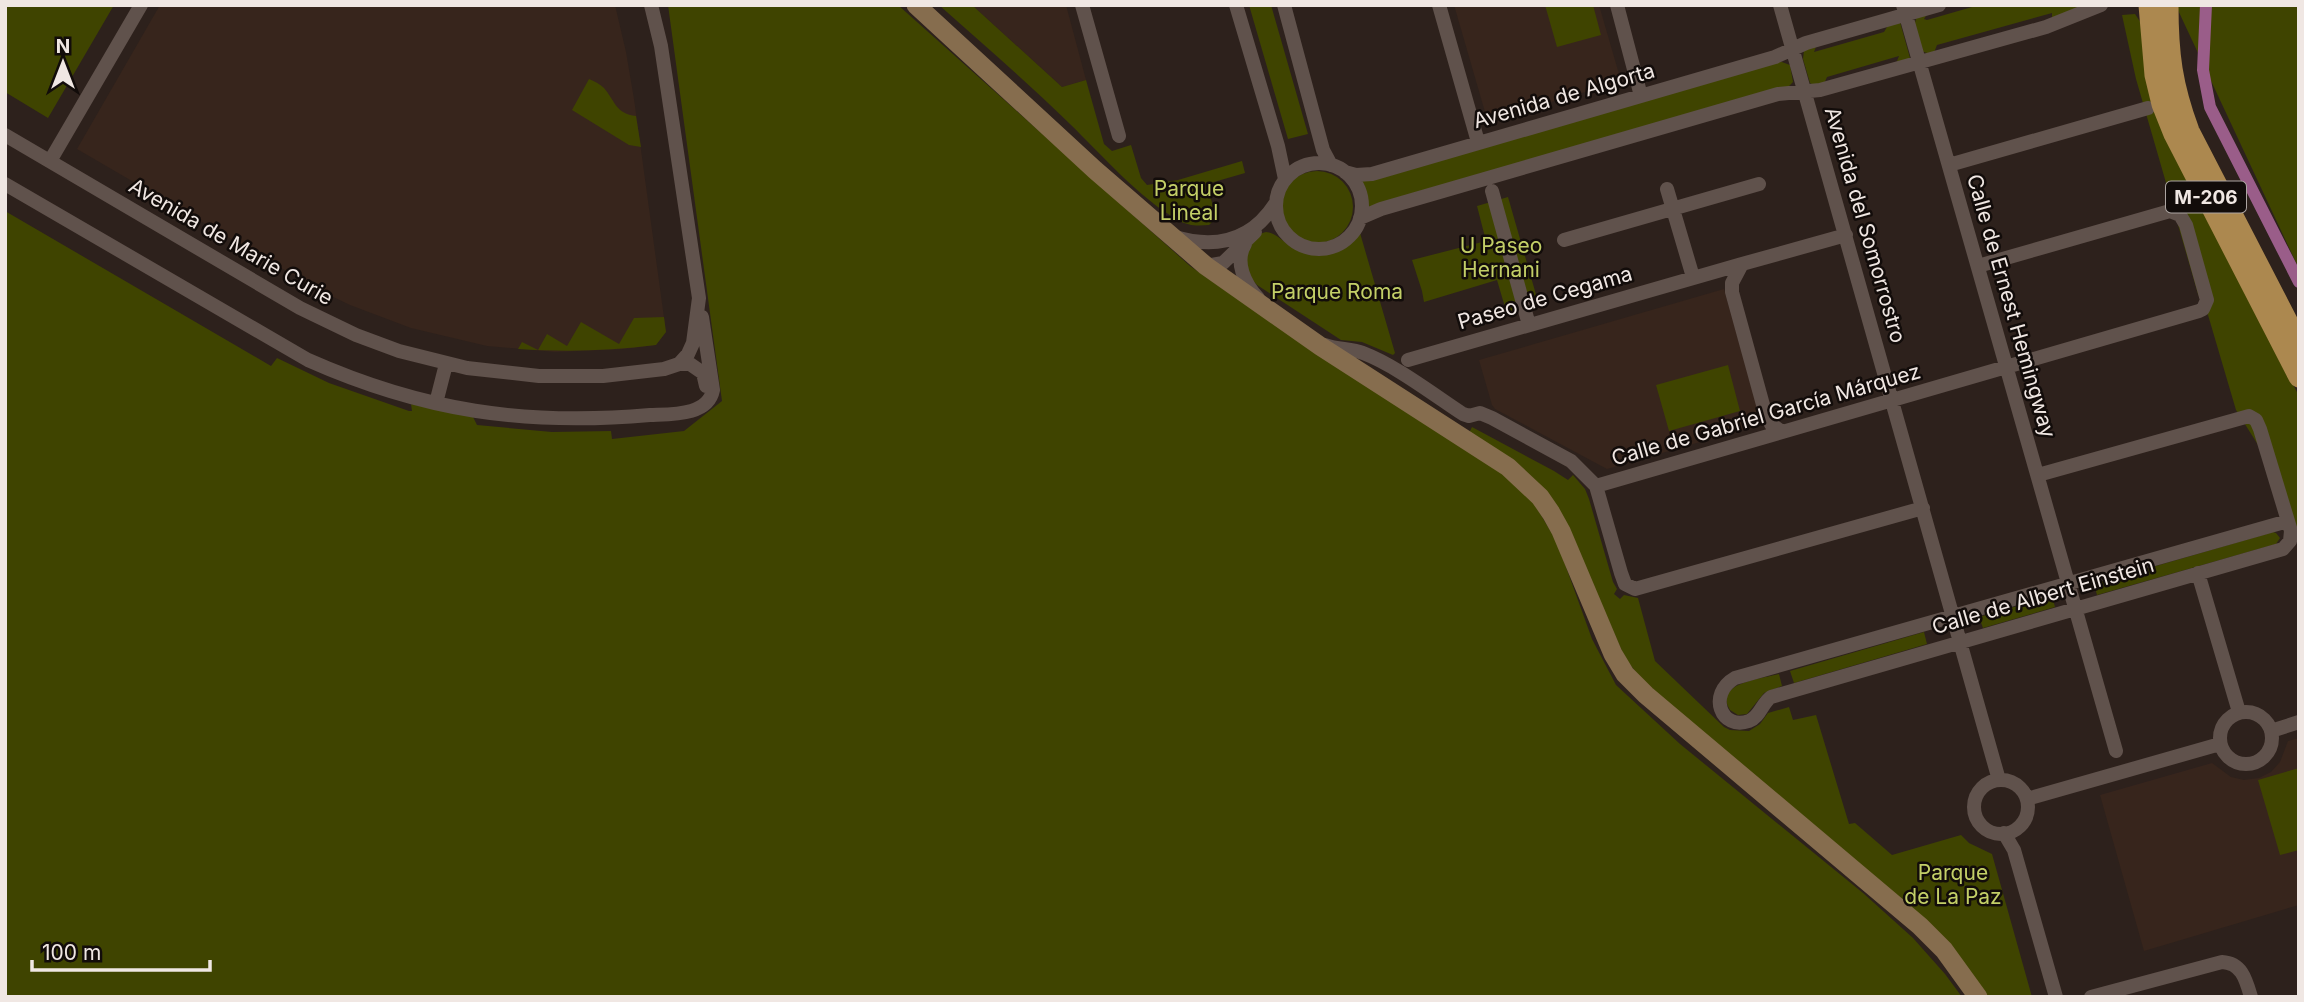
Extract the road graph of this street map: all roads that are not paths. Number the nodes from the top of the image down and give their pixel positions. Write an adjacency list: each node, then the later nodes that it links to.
1 (141, 5): 24 (street)
2 (651, 5): 45 (street)
3 (916, 5): 37 (street)
4 (1082, 5): 22 (street)
5 (1236, 5): 28 (street)
6 (1284, 5): 25 (street)
7 (1439, 5): 23 (street)
8 (1617, 5): 19 (street)
9 (1780, 5): 16 (street, Avenida del Somorrostro)
10 (1939, 5): 14 (street, Avenida de Algorta)
11 (2101, 5): 17 (street)
12 (2168, 5): 49 (main road, M-206)
13 (2135, 6): 15 (street)
14 (1904, 10): 16 (street, Avenida de Algorta); 17 (street, Calle de Ernest Hemingway)
15 (2150, 13): 54 (main road, M-206)
16 (1793, 50): 18 (street, Avenida del Somorrostro); 19 (street, Avenida de Algorta)
17 (1919, 62): 18 (street); 26 (street, Calle de Ernest Hemingway)
18 (1805, 93): 35 (street); 38 (street, Avenida del Somorrostro)
19 (1641, 96): 23 (street, Avenida de Algorta)
20 (2148, 108): 26 (street)
21 (5, 135): 24 (street, Avenida de Marie Curie)
22 (1119, 135)
23 (1478, 142): 27 (street, Avenida de Algorta)
24 (50, 161): 51 (street, Avenida de Marie Curie)
25 (1331, 165): 27 (street); 28 (street)
26 (1949, 165): 43 (street, Calle de Ernest Hemingway)
27 (1345, 172): 35 (street)
28 (1285, 179): 33 (street)
29 (5, 184): 56 (street)
30 (1759, 184): 34 (street)
31 (1667, 189): 34 (street)
32 (1492, 191): 47 (street)
33 (1275, 204): 36 (street); 39 (street)
34 (1673, 208): 40 (street); 44 (street)
35 (1360, 218): 36 (street)
36 (1279, 225): 39 (street)
37 (1168, 234): 39 (street); 42 (street)
38 (1846, 234): 41 (street, Paseo de Cegama); 55 (street, Avenida del Somorrostro)
39 (1245, 236): 42 (street); 46 (street)
40 (1564, 240)
41 (1742, 264): 44 (street, Paseo de Cegama); 58 (street)
42 (1205, 265): 46 (street)
43 (1978, 266): 53 (street, Calle de Ernest Hemingway); 53 (street, Calle de Gabriel García Márquez)
44 (1693, 278): 47 (street, Paseo de Cegama)
45 (699, 303): 52 (street); 57 (street)
46 (1271, 312): 48 (street)
47 (1529, 324): 50 (street, Paseo de Cegama)
48 (1314, 342): 60 (street, Calle de Gabriel García Márquez); 76 (street)
49 (2299, 344)
50 (1408, 359)
51 (446, 364): 52 (street, Avenida de Marie Curie); 56 (street)
52 (679, 364): 57 (street)
53 (2007, 368): 55 (street, Calle de Gabriel García Márquez); 59 (street, Calle de Ernest Hemingway)
54 (2299, 377)
55 (1892, 400): 58 (street, Calle de Gabriel García Márquez); 61 (street, Avenida del Somorrostro)
56 (436, 403): 57 (street)
57 (701, 408)
58 (1782, 432): 60 (street, Calle de Gabriel García Márquez)
59 (2038, 475): 62 (street); 64 (street, Calle de Ernest Hemingway)
60 (1595, 486): 61 (street)
61 (1923, 508): 66 (street, Avenida del Somorrostro)
62 (2288, 521): 63 (street, Calle de Albert Einstein); 64 (street, Calle de Albert Einstein)
63 (2198, 573): 65 (street, Calle de Albert Einstein); 68 (street)
64 (2068, 583): 65 (street, Calle de Ernest Hemingway); 66 (street, Calle de Albert Einstein)
65 (2076, 609): 67 (street, Calle de Albert Einstein); 72 (street, Calle de Ernest Hemingway)
66 (1954, 616): 67 (street, Avenida del Somorrostro); 67 (street, Calle de Albert Einstein)
67 (1961, 642): 73 (street, Avenida del Somorrostro)
68 (2239, 712): 70 (street); 71 (street)
69 (2299, 722): 70 (street)
70 (2271, 731): 71 (street)
71 (2220, 744): 74 (street)
72 (2116, 751)
73 (1999, 780): 74 (street); 75 (street)
74 (2027, 799): 75 (street)
75 (2009, 832): 77 (street)
76 (1978, 997)
77 (2056, 997)
78 (2091, 997): 79 (street)
79 (2250, 997)

